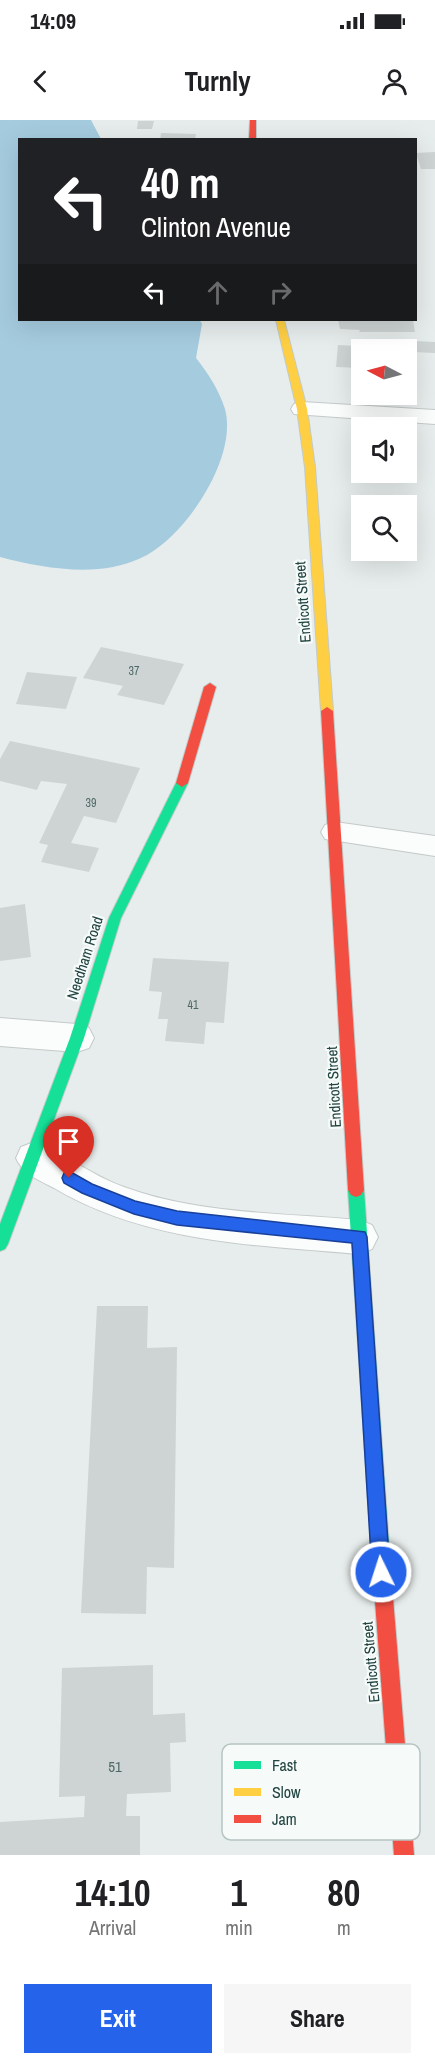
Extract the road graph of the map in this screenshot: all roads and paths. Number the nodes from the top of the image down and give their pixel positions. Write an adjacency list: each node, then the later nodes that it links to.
1 (253, 120): 2 (main road)
2 (252, 138)
3 (280, 321): 4 (main road, Endicott Street)
4 (302, 409): 5 (street); 7 (main road, Endicott Street)
5 (435, 417)
6 (210, 687): 10 (main road, Needham Road)
7 (335, 832): 8 (lane); 12 (main road, Endicott Street)
8 (435, 846)
9 (0, 1032): 10 (street)
10 (78, 1038): 11 (main road, Needham Road)
11 (34, 1158): 12 (street); 13 (main road, Needham Road)
12 (360, 1237): 14 (main road, Endicott Street)
13 (0, 1244)
14 (395, 1744)
15 (403, 1840): 16 (main road, Endicott Street)
16 (404, 1855)

